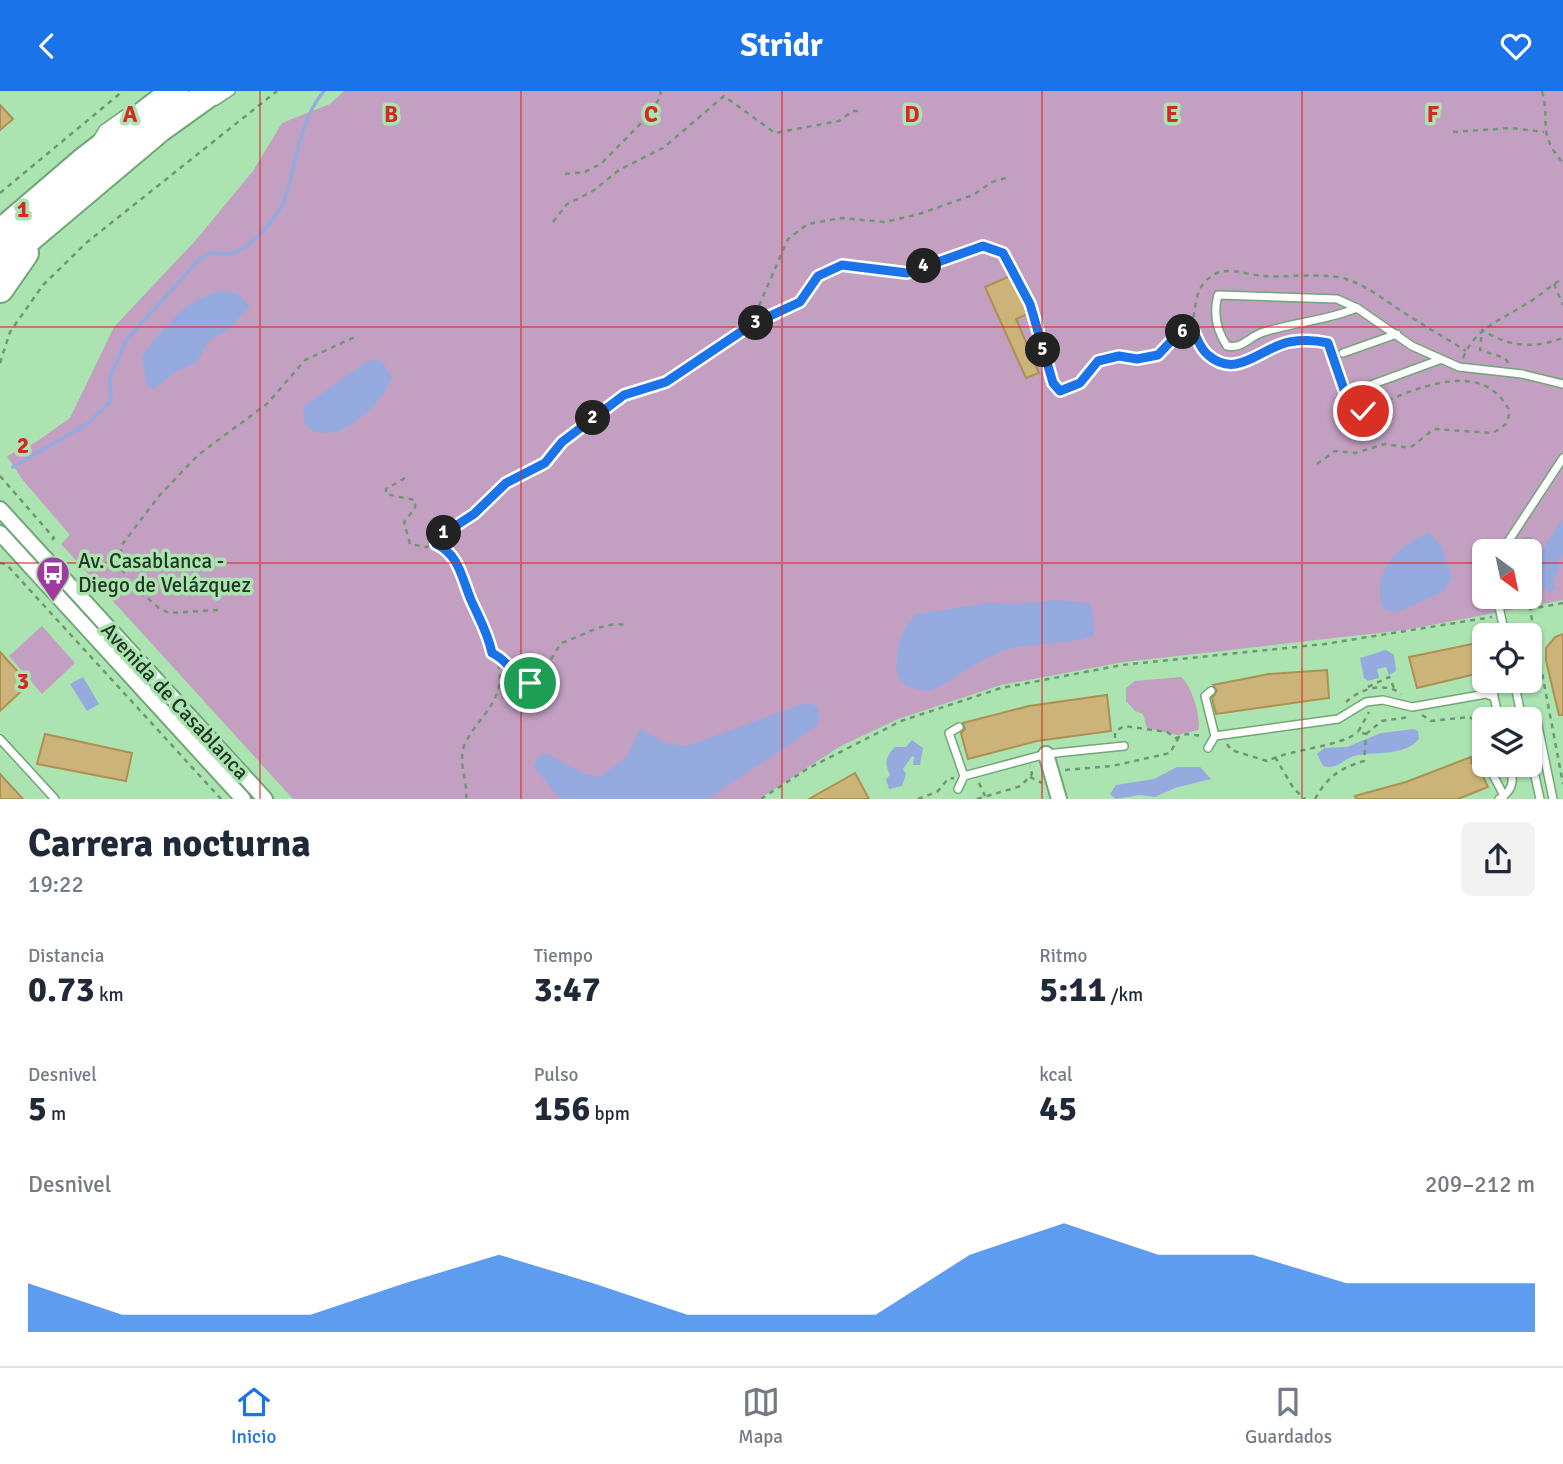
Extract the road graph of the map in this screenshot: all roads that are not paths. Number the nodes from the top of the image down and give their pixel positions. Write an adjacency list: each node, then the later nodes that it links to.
1 (212, 91): 3 (highway)
2 (231, 91): 3 (lane)
3 (170, 98): 5 (highway); 6 (highway)
4 (133, 107): 5 (lane)
5 (84, 161): 7 (highway)
6 (44, 226): 8 (highway); 9 (highway)
7 (0, 233)
8 (0, 263)
9 (0, 289)
10 (1357, 308): 10 (lane); 11 (lane)
11 (1397, 334): 12 (lane); 13 (lane)
12 (1343, 353)
13 (1439, 360): 14 (lane); 15 (lane)
14 (1563, 384)
15 (1357, 390)
16 (1563, 458): 19 (lane)
17 (0, 509): 37 (street, Avenida de Casablanca)
18 (0, 534): 36 (street, Avenida de Casablanca)
19 (1510, 539)
20 (1211, 691): 22 (lane)
21 (1494, 693): 22 (lane)
22 (1494, 697): 23 (lane)
23 (1496, 707)
24 (959, 727): 29 (lane)
25 (0, 739): 35 (lane)
26 (1124, 746): 28 (lane)
27 (1542, 749): 40 (lane)
28 (1046, 754): 29 (lane); 38 (street)
29 (964, 776): 33 (lane)
30 (1493, 777): 34 (lane)
31 (1513, 777): 34 (lane)
32 (1535, 777): 39 (lane)
33 (958, 789)
34 (1501, 798)
35 (55, 799)
36 (243, 799)
37 (265, 799)
38 (1059, 799)
39 (1540, 799)
40 (1553, 799)

